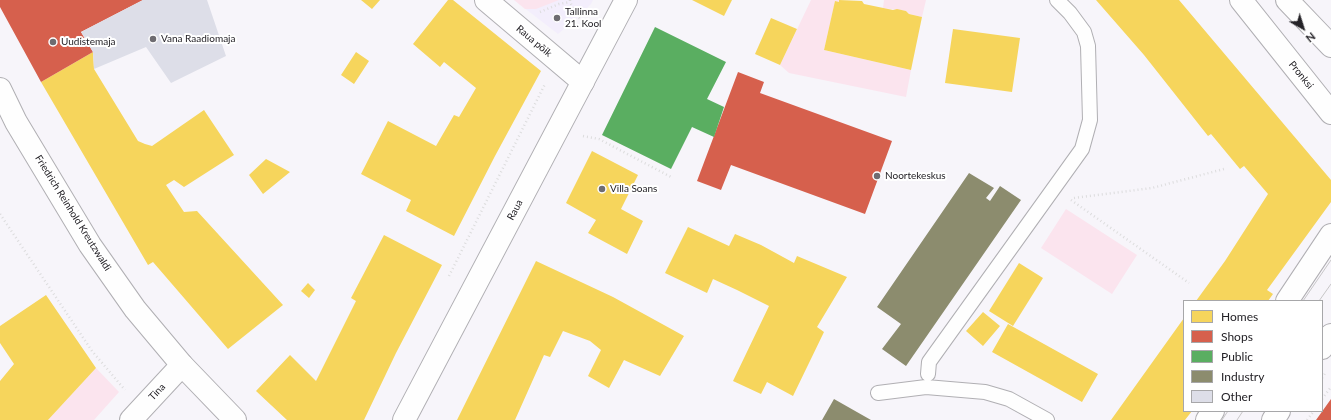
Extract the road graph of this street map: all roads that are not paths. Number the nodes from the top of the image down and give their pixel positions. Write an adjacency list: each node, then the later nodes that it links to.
1 (486, 0): 7 (street, Raua põik)
2 (626, 0): 7 (street, Raua)
3 (1057, 0): 15 (lane)
4 (1241, 0): 9 (street, Pronksi)
5 (1287, 0): 6 (street)
6 (1331, 46)
7 (583, 82): 19 (street, Raua)
8 (0, 89): 14 (street, Friedrich Reinhold Kreutzwaldi)
9 (1331, 113)
10 (1331, 235): 11 (street)
11 (1289, 300)
12 (1331, 335): 13 (street)
13 (1323, 347)
14 (182, 365): 17 (street, Tina); 18 (street, Friedrich Reinhold Kreutzwaldi)
15 (928, 374)
16 (878, 393): 20 (lane)
17 (137, 414)
18 (235, 420)
19 (404, 420)
20 (1047, 420)

